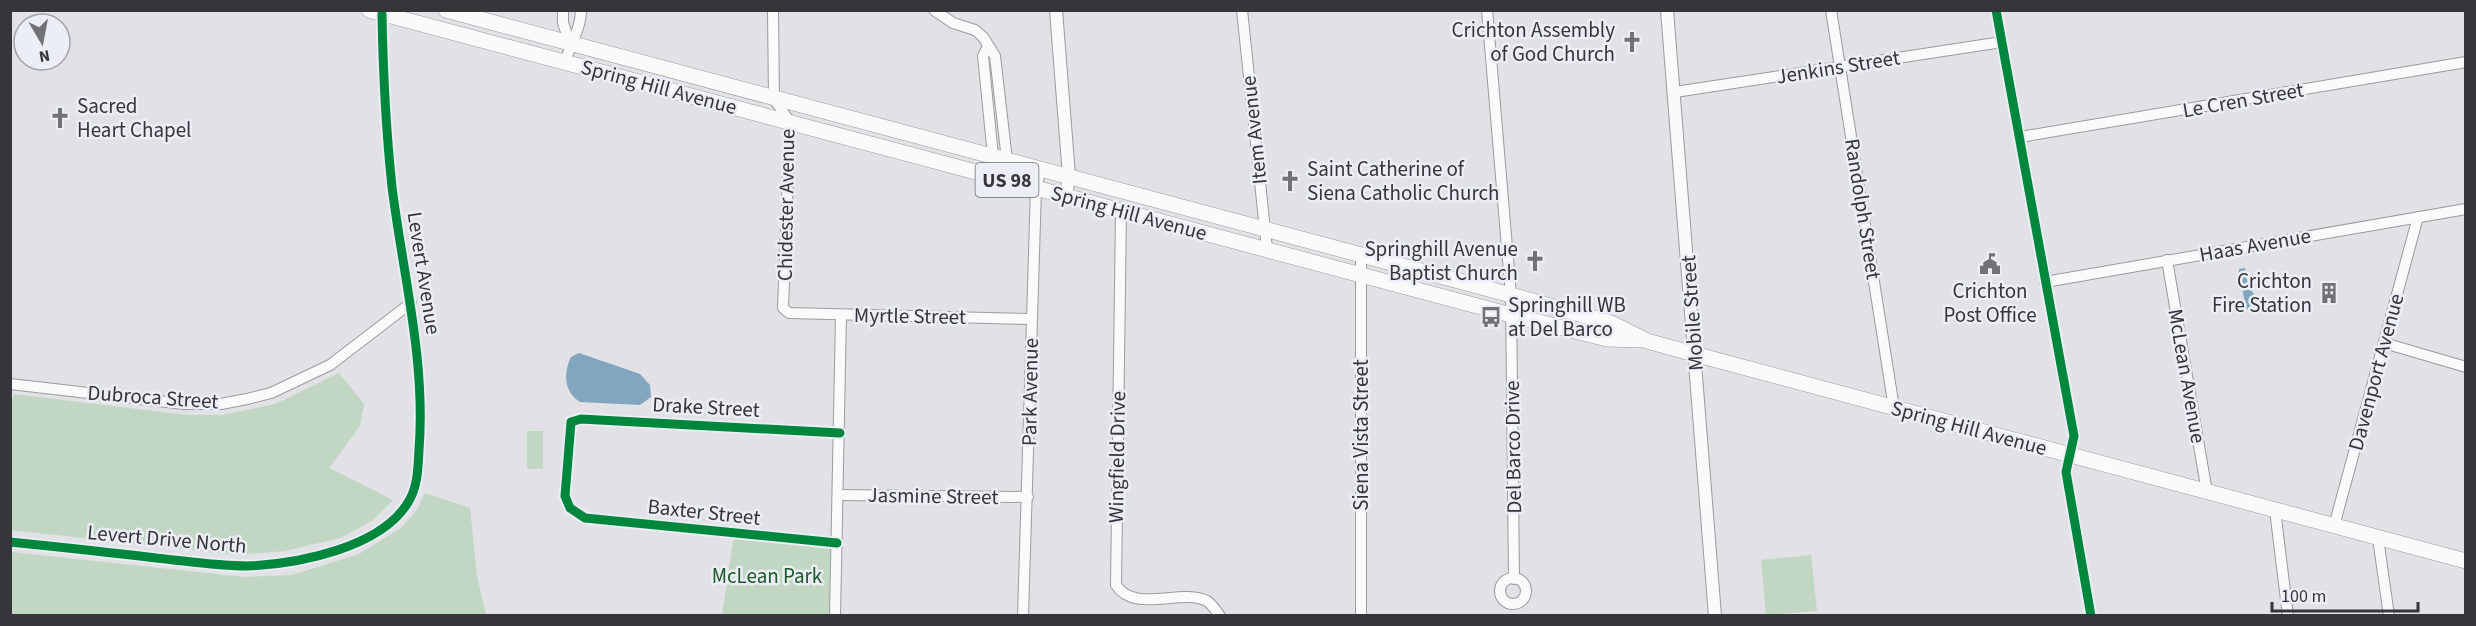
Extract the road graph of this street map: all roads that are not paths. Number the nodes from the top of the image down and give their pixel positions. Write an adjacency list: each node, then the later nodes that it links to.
1 (446, 10): 14 (main road, Spring Hill Avenue / US 98)
2 (563, 10): 14 (street)
3 (581, 10): 14 (street)
4 (773, 10): 19 (street)
5 (934, 10): 22 (street)
6 (1056, 10): 24 (street)
7 (1242, 10): 30 (street, Item Avenue)
8 (1487, 10): 36 (street, Del Barco Drive)
9 (1667, 10): 18 (street, Mobile Street)
10 (1831, 10): 17 (street, Randolph Street)
11 (1996, 10): 13 (street)
12 (375, 12): 15 (main road, Spring Hill Avenue / US 98); 37 (street, Levert Avenue)
13 (2002, 42): 17 (street, Jenkins Street); 21 (street)
14 (570, 44): 15 (street); 19 (main road, Spring Hill Avenue / US 98)
15 (565, 62): 20 (main road, Spring Hill Avenue / US 98)
16 (2466, 62): 21 (street, Le Cren Street)
17 (1840, 66): 18 (street, Jenkins Street); 47 (street, Randolph Street)
18 (1675, 92): 44 (street, Mobile Street)
19 (774, 99): 20 (street, Chidester Avenue); 22 (main road, Spring Hill Avenue / US 98)
20 (790, 122): 25 (main road, Spring Hill Avenue / US 98); 38 (street, Chidester Avenue)
21 (2020, 137): 35 (street)
22 (1000, 158): 23 (main road, Spring Hill Avenue / US 98)
23 (1041, 169): 24 (main road, Spring Hill Avenue / US 98); 25 (street, Park Avenue)
24 (1069, 176): 26 (street); 30 (main road, Spring Hill Avenue / US 98)
25 (1036, 188): 26 (main road, Spring Hill Avenue / US 98); 41 (street, Park Avenue)
26 (1066, 196): 28 (main road, Spring Hill Avenue / US 98)
27 (2466, 209): 29 (street, Haas Avenue)
28 (1121, 212): 31 (main road, Spring Hill Avenue / US 98); 64 (street, Wingfield Drive)
29 (2418, 217): 33 (street, Haas Avenue); 43 (street, Davenport Avenue)
30 (1264, 229): 31 (street, Item Avenue); 32 (main road, Spring Hill Avenue / US 98)
31 (1267, 249): 34 (main road, Spring Hill Avenue / US 98)
32 (1361, 254): 34 (street, Siena Vista Street); 36 (main road, Spring Hill Avenue / US 98)
33 (2167, 260): 35 (street, Haas Avenue); 50 (street, McLean Avenue)
34 (1361, 274): 40 (main road, Spring Hill Avenue / US 98); 65 (street, Siena Vista Street)
35 (2045, 282): 49 (street)
36 (1511, 295): 40 (street, Del Barco Drive); 42 (main road, Spring Hill Avenue / US 98)
37 (411, 303): 46 (street, Dubroca Street); 56 (street, Levert Avenue)
38 (789, 313): 39 (street, Myrtle Street)
39 (841, 315): 41 (street, Myrtle Street); 48 (street)
40 (1511, 315): 42 (main road, Spring Hill Avenue / US 98); 61 (street, Del Barco Drive)
41 (1031, 319): 52 (street, Park Avenue)
42 (1647, 341): 44 (main road, Spring Hill Avenue / US 98)
43 (2384, 343): 45 (street); 55 (street, Davenport Avenue)
44 (1694, 354): 47 (main road, Spring Hill Avenue / US 98); 66 (street, Mobile Street)
45 (2466, 367)
46 (10, 384)
47 (1894, 408): 49 (main road, Spring Hill Avenue / US 98)
48 (840, 432): 51 (street); 53 (street, Drake Street)
49 (2070, 455): 50 (main road, Spring Hill Avenue / US 98); 67 (street)
50 (2207, 492): 54 (main road, Spring Hill Avenue / US 98)
51 (839, 495): 52 (street, Jasmine Street); 59 (street)
52 (1028, 497): 63 (street, Park Avenue)
53 (570, 508): 59 (street, Baxter Street)
54 (2275, 510): 55 (main road, Spring Hill Avenue / US 98); 68 (street)
55 (2334, 526): 57 (main road, Spring Hill Avenue / US 98)
56 (385, 527): 58 (street, Levert Drive North)
57 (2378, 538): 60 (main road, Spring Hill Avenue / US 98); 69 (street)
58 (10, 542)
59 (837, 543): 62 (street)
60 (2466, 561)
61 (1514, 579)
62 (835, 615)
63 (1023, 615)
64 (1220, 615)
65 (1361, 615)
66 (1715, 615)
67 (2091, 615)
68 (2288, 615)
69 (2389, 615)

